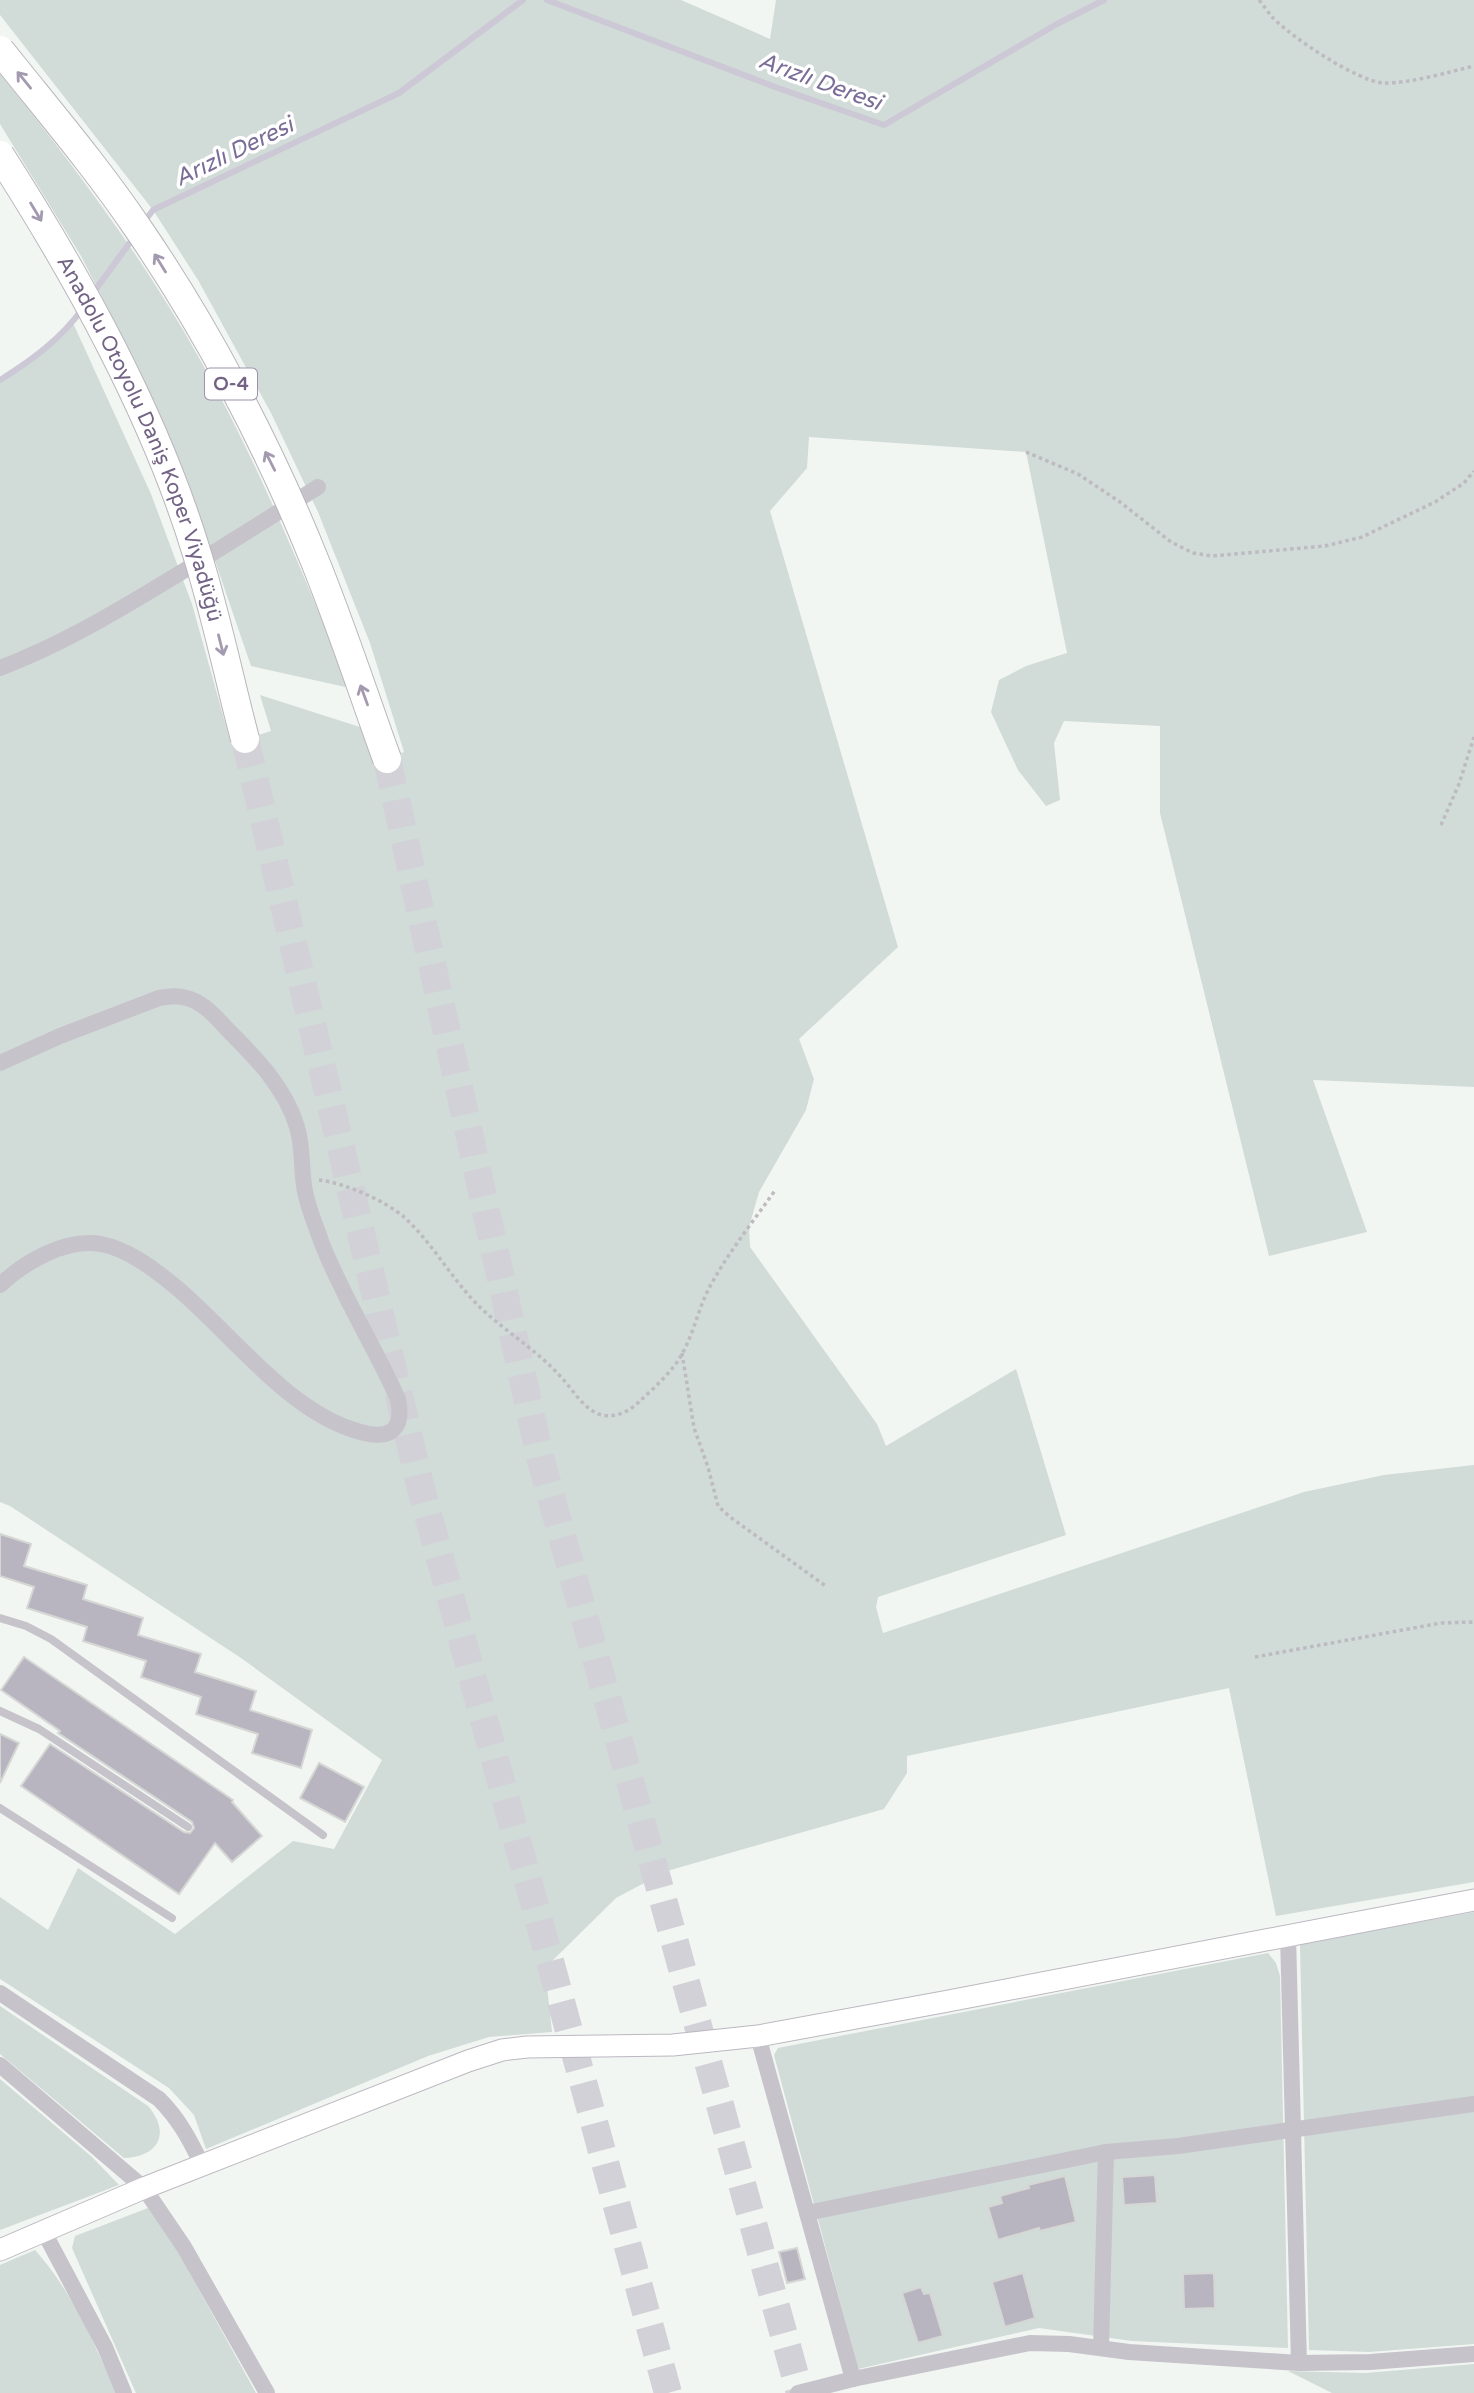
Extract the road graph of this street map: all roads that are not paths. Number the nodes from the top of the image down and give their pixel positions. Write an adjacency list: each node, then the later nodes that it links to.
1 (0, 50): 6 (highway, O-4, one-way to 1, bridge)
2 (0, 155): 5 (highway, Anadolu Otoyolu Daniş Koper Viyadüğü, one-way to 5, bridge)
3 (318, 487): 4 (street)
4 (0, 668)
5 (245, 739)
6 (387, 759)
7 (0, 1063): 8 (street)
8 (0, 1285)
9 (0, 1618): 13 (lane)
10 (0, 1711): 12 (lane)
11 (0, 1808): 15 (lane)
12 (188, 1827)
13 (323, 1835)
14 (1474, 1900): 16 (street)
15 (172, 1918)
16 (1288, 1936): 18 (street); 21 (street)
17 (0, 1993): 23 (street)
18 (758, 2036): 23 (street); 25 (street)
19 (0, 2065): 24 (street)
20 (1474, 2104): 21 (street)
21 (1293, 2130): 22 (street); 30 (street)
22 (1106, 2152): 25 (street); 28 (street)
23 (202, 2165): 24 (street)
24 (144, 2188): 26 (street); 33 (street)
25 (807, 2213): 31 (street)
26 (44, 2232): 27 (street); 32 (street)
27 (0, 2250)
28 (1101, 2348): 30 (street); 31 (street)
29 (1474, 2354): 30 (street)
30 (1299, 2363)
31 (853, 2379): 34 (street)
32 (124, 2393)
33 (267, 2393)
34 (798, 2393)

